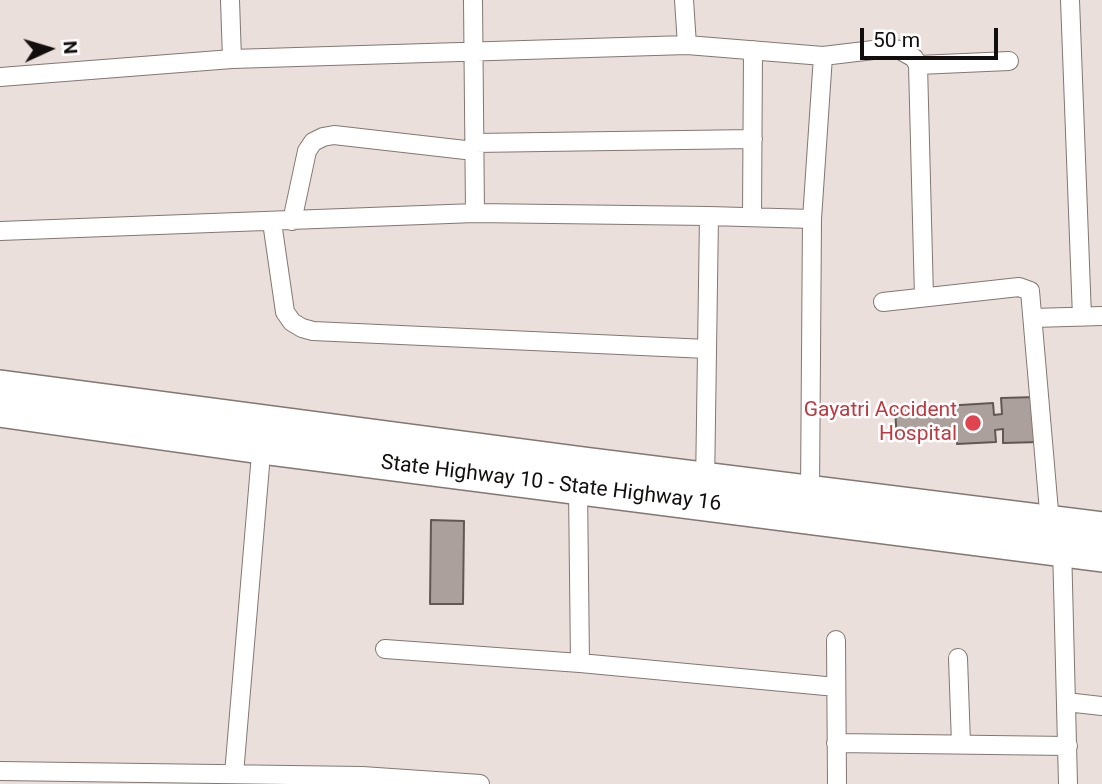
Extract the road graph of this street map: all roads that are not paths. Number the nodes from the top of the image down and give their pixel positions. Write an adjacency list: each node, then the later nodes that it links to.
1 (230, 0): 9 (street)
2 (473, 0): 7 (street)
3 (684, 0): 5 (street)
4 (1070, 0): 25 (street)
5 (687, 45): 6 (street); 7 (street)
6 (753, 50): 8 (street); 13 (street)
7 (473, 52): 9 (street); 14 (street)
8 (823, 56): 11 (street); 18 (street)
9 (232, 59): 12 (street)
10 (1009, 61): 11 (street)
11 (918, 65): 22 (street)
12 (0, 77)
13 (752, 139): 14 (street); 17 (street)
14 (474, 147): 15 (street); 19 (street)
15 (475, 214): 16 (street); 19 (street)
16 (709, 216): 17 (street); 27 (street)
17 (752, 217): 18 (street)
18 (812, 219): 33 (street)
19 (292, 221): 20 (street)
20 (272, 222): 21 (street); 27 (street)
21 (0, 231)
22 (924, 298): 23 (street); 26 (street)
23 (883, 302)
24 (1102, 316): 25 (street)
25 (1082, 317): 26 (street)
26 (1033, 318): 35 (street)
27 (708, 349): 32 (street)
28 (0, 387): 30 (highway, State Highway 10 - State Highway 16)
29 (0, 411): 30 (highway, State Highway 10 - State Highway 16)
30 (262, 434): 31 (highway, State Highway 10 - State Highway 16); 32 (highway, State Highway 10 - State Highway 16); 48 (street)
31 (578, 488): 32 (highway, State Highway 10 - State Highway 16); 40 (street)
32 (705, 491): 33 (highway, State Highway 10 - State Highway 16); 35 (highway, State Highway 10 - State Highway 16)
33 (810, 492): 35 (highway, State Highway 10 - State Highway 16)
34 (1102, 529): 35 (highway, State Highway 10 - State Highway 16)
35 (1058, 532): 36 (highway, State Highway 10 - State Highway 16); 42 (street)
36 (1102, 555)
37 (836, 639): 41 (street)
38 (385, 649): 40 (street)
39 (958, 657): 45 (street)
40 (580, 663): 41 (street)
41 (836, 687): 44 (street)
42 (1066, 702): 43 (street); 46 (street)
43 (1102, 706)
44 (836, 743): 45 (street); 51 (street)
45 (961, 744): 46 (street)
46 (1068, 746): 52 (street)
47 (0, 771): 48 (street)
48 (234, 774): 49 (street)
49 (362, 780): 50 (street)
50 (480, 784)
51 (837, 784)
52 (1068, 784)

